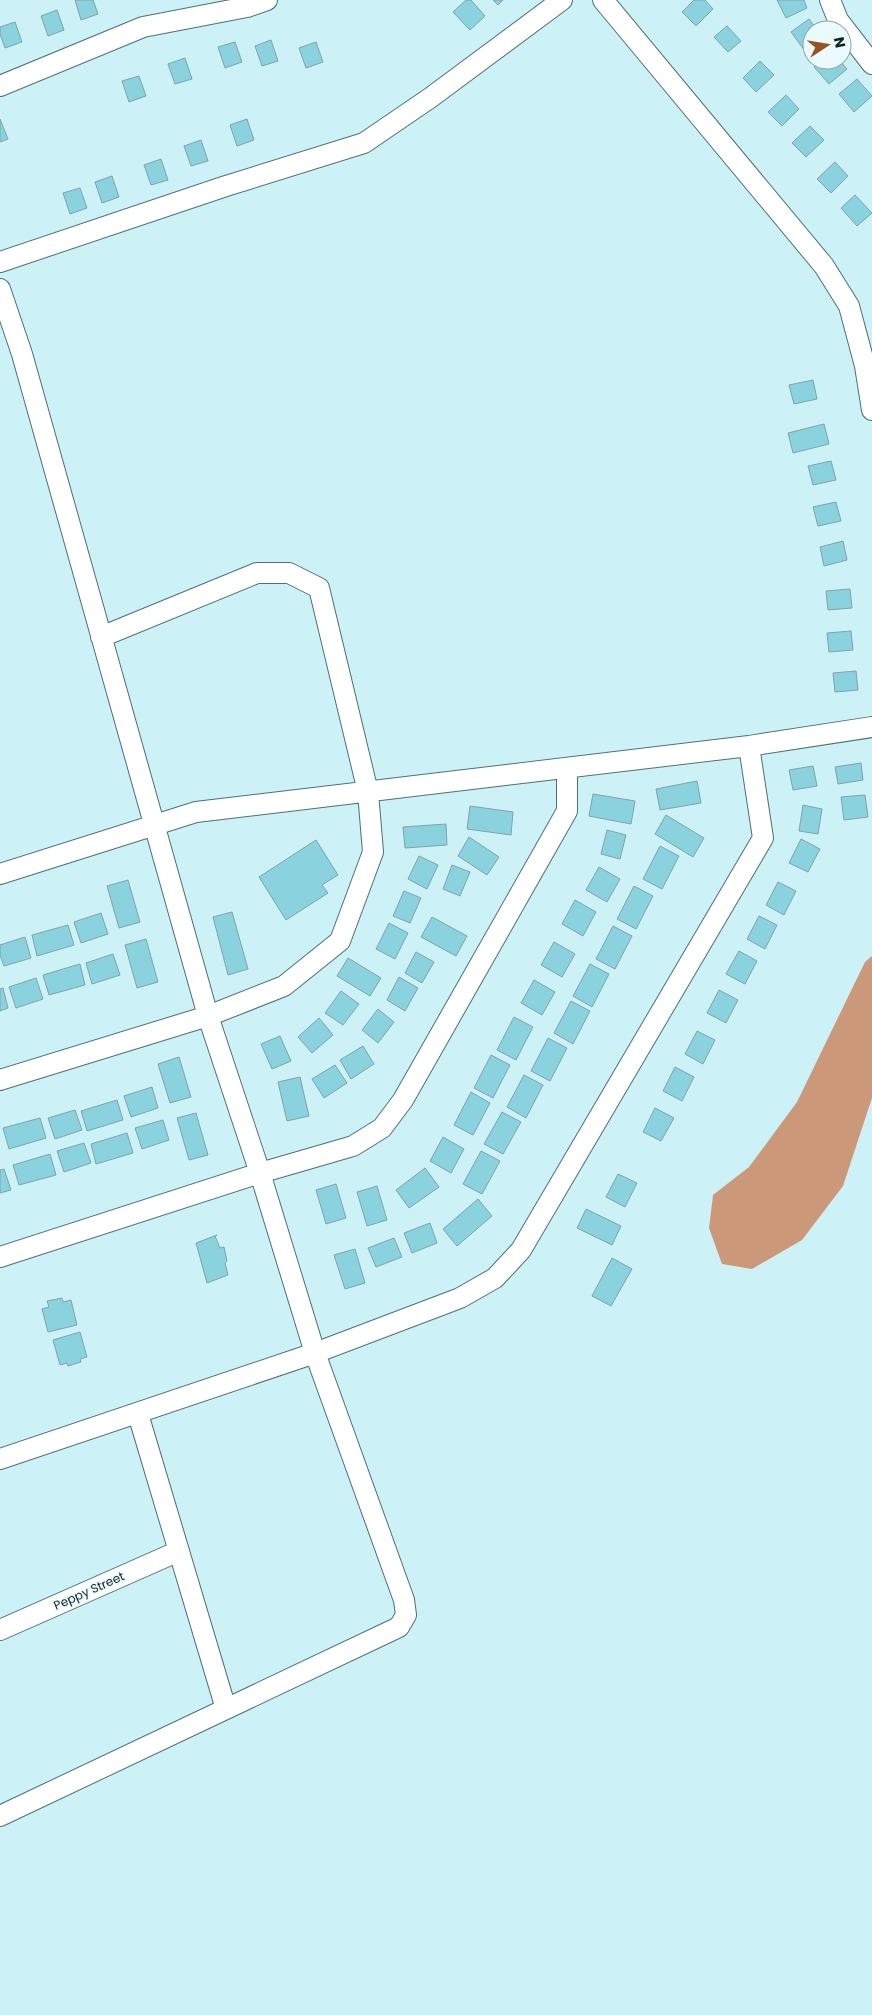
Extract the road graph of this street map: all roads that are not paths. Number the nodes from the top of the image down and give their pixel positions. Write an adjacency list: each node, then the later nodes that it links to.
1 (267, 0): 6 (street)
2 (562, 0): 7 (street)
3 (603, 0): 9 (street)
4 (830, 0): 5 (street)
5 (872, 64)
6 (0, 86)
7 (0, 262)
8 (0, 289): 11 (street)
9 (869, 365): 10 (street)
10 (872, 410)
11 (101, 637): 15 (street); 16 (street)
12 (872, 727): 13 (street)
13 (749, 746): 14 (street); 22 (street)
14 (567, 768): 15 (street); 20 (street)
15 (368, 792): 16 (street); 18 (street)
16 (153, 825): 17 (street); 18 (street)
17 (0, 874)
18 (208, 1016): 19 (street); 20 (street)
19 (0, 1080)
20 (260, 1173): 21 (street); 22 (street)
21 (0, 1257)
22 (316, 1353): 23 (street); 27 (street)
23 (138, 1414): 24 (street); 25 (street)
24 (0, 1459)
25 (179, 1551): 26 (street, Peppy Street); 27 (street)
26 (0, 1630)
27 (226, 1709): 28 (street)
28 (0, 1816)

